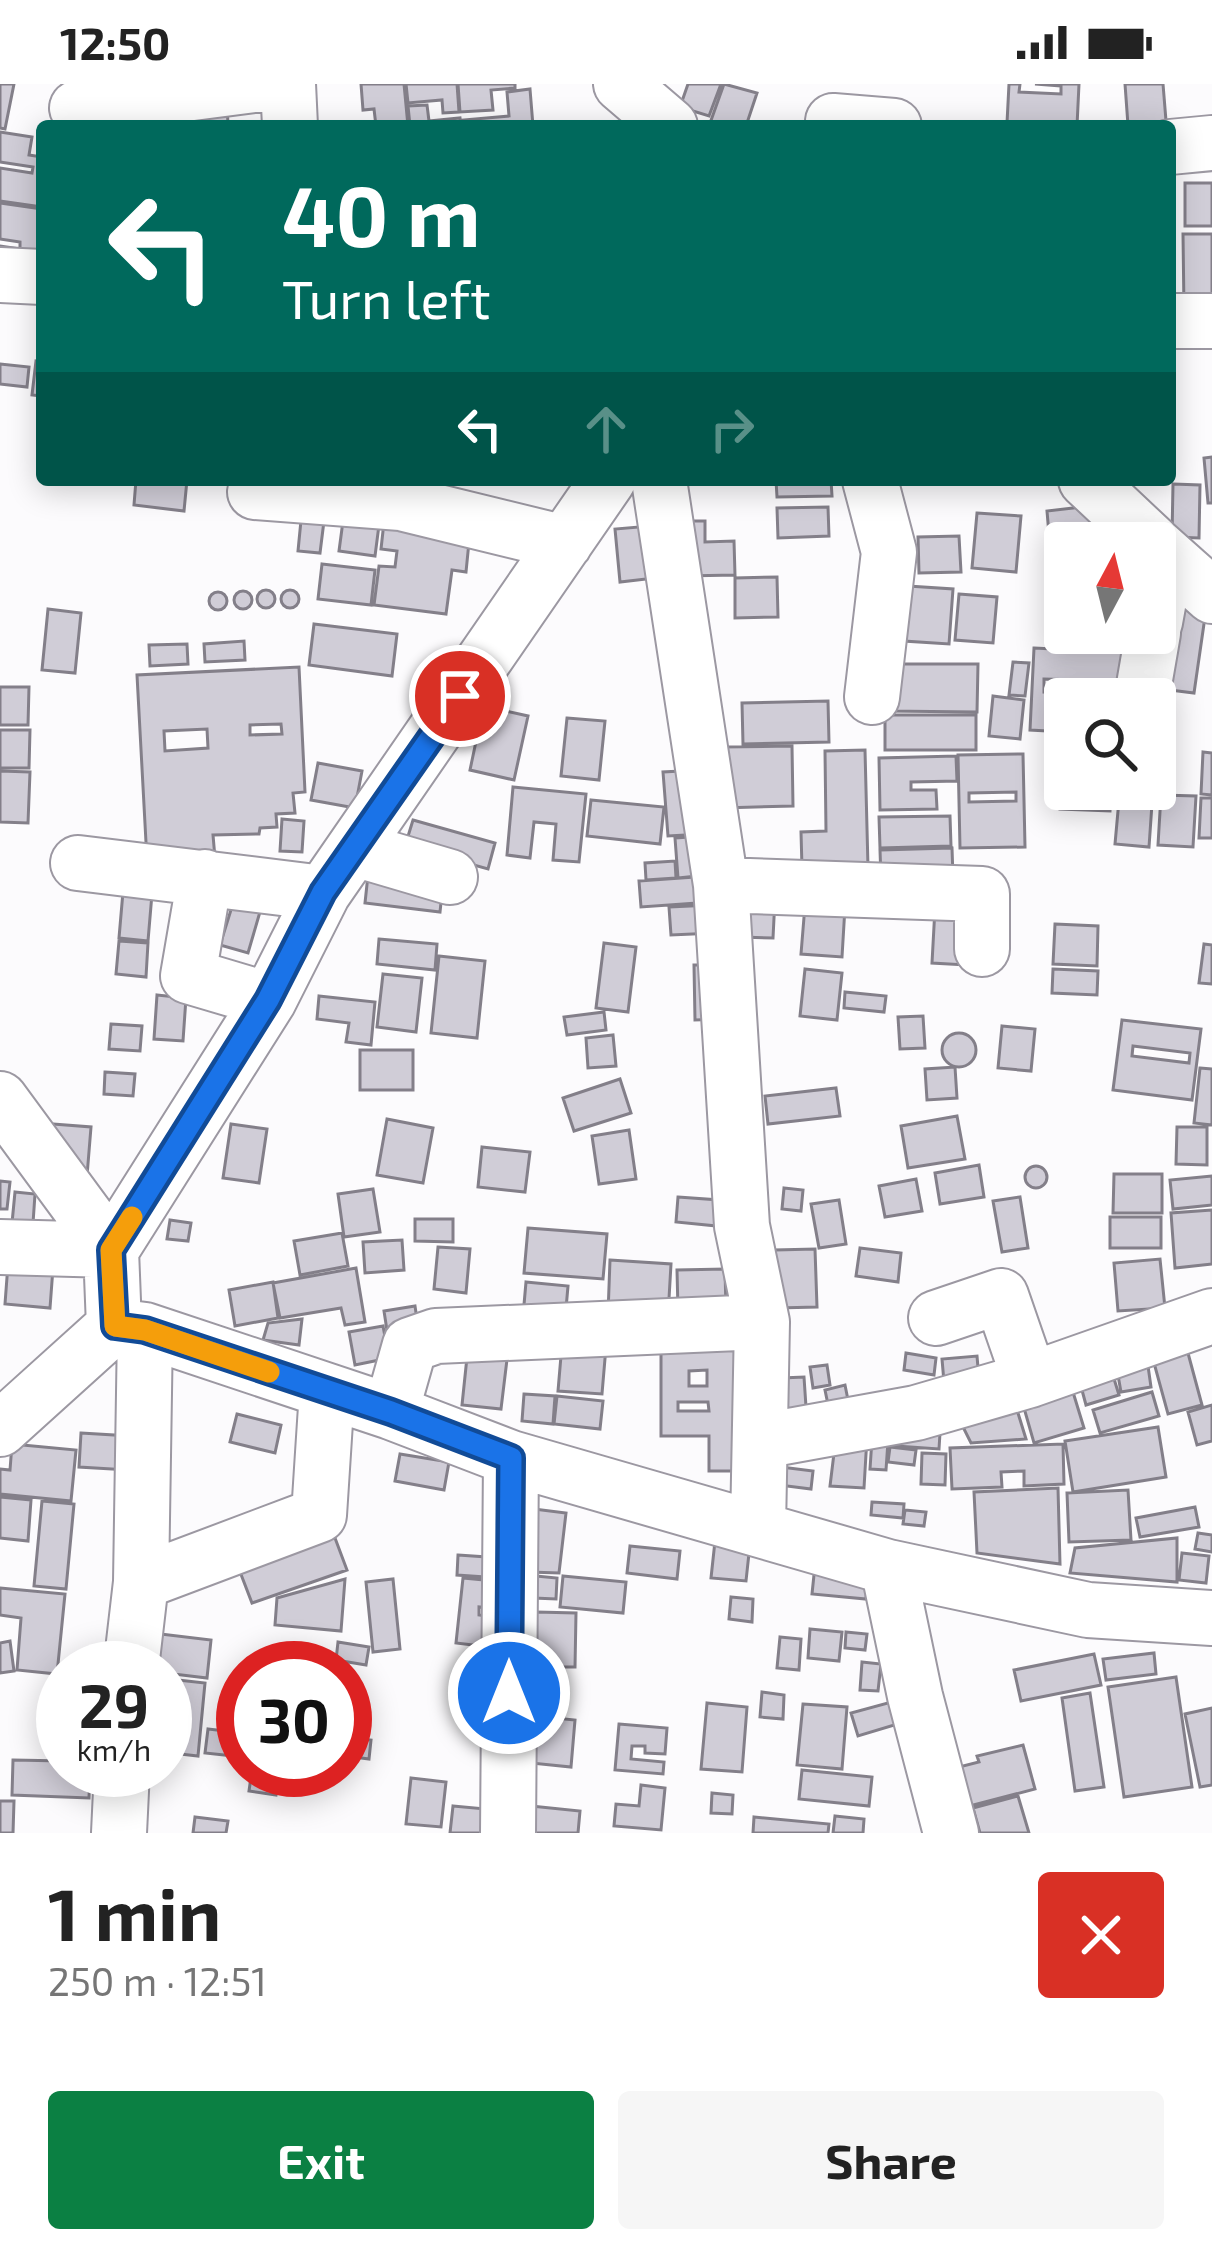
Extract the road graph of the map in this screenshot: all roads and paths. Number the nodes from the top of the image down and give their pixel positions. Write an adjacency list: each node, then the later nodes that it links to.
1 (262, 84): 4 (street)
2 (287, 84): 6 (street)
3 (621, 84): 7 (street)
4 (78, 106)
5 (838, 110): 8 (street)
6 (290, 120)
7 (663, 120)
8 (873, 120)
9 (1212, 143): 10 (street)
10 (1176, 146)
11 (0, 275): 12 (street)
12 (36, 277)
13 (1176, 321): 14 (street)
14 (1212, 321)
15 (604, 486): 21 (street)
16 (660, 486): 29 (street)
17 (872, 486): 24 (street)
18 (1092, 486): 20 (street)
19 (255, 493): 21 (street)
20 (1130, 522)
21 (565, 543): 25 (street)
22 (1176, 564): 23 (street)
23 (1212, 596)
24 (872, 697)
25 (356, 849): 28 (street); 30 (street)
26 (78, 863): 27 (street)
27 (205, 877): 30 (street); 32 (street)
28 (450, 878)
29 (721, 885): 31 (street); 38 (street)
30 (323, 892): 32 (street)
31 (982, 950)
32 (268, 1000): 35 (street)
33 (0, 1100): 35 (street)
34 (0, 1247): 35 (street)
35 (111, 1250): 39 (street)
36 (1212, 1316): 40 (street)
37 (936, 1318): 40 (street)
38 (762, 1322): 42 (street); 44 (street)
39 (130, 1328): 41 (street); 43 (street); 48 (street)
40 (1030, 1380): 44 (street)
41 (327, 1391): 42 (street); 48 (street)
42 (391, 1412): 45 (street)
43 (0, 1430)
44 (762, 1441): 46 (street)
45 (511, 1458): 46 (street); 53 (street)
46 (758, 1528): 47 (street)
47 (888, 1567): 49 (street); 54 (street)
48 (141, 1582): 50 (street)
49 (1212, 1618)
50 (134, 1641)
51 (121, 1797): 52 (street)
52 (119, 1833)
53 (508, 1833)
54 (951, 1833)

